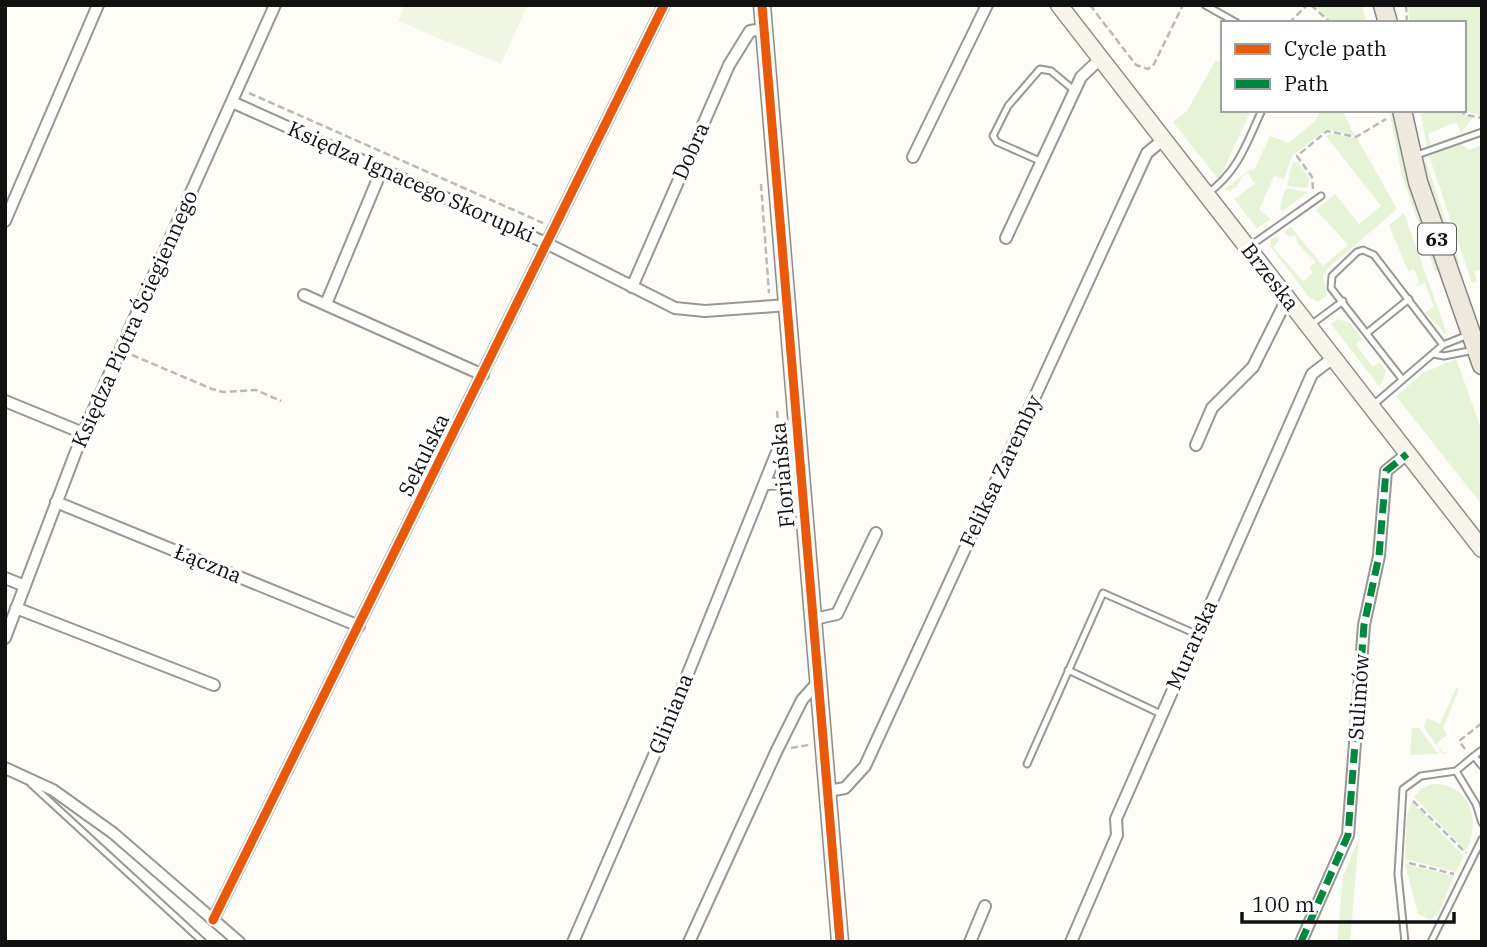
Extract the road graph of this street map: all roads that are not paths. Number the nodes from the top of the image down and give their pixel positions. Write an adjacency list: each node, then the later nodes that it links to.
1 (99, 5): 23 (street)
2 (275, 5): 12 (street, Księdza Piotra Ściegiennego)
3 (664, 5): 25 (street, Sekulska)
4 (762, 5): 9 (street, Floriańska)
5 (987, 5): 17 (street)
6 (1059, 5): 10 (street, Brzeska)
7 (1205, 5): 8 (lane)
8 (1233, 21)
9 (764, 29): 27 (street, Dobra); 33 (street, Floriańska)
10 (1100, 59): 11 (street); 16 (street, Brzeska)
11 (1075, 91): 19 (street); 19 (lane)
12 (232, 102): 20 (street, Księdza Ignacego Skorupki); 45 (street, Księdza Piotra Ściegiennego)
13 (1261, 112): 21 (lane)
14 (1402, 112): 18 (main road, 63)
15 (1482, 132): 18 (lane)
16 (1164, 139): 21 (street, Brzeska); 72 (street, Feliksa Zaremby)
17 (913, 157)
18 (1411, 157): 37 (main road, 63)
19 (1042, 162): 24 (street)
20 (382, 169): 25 (street, Księdza Ignacego Skorupki); 32 (street)
21 (1206, 195): 26 (street, Brzeska)
22 (1321, 196): 26 (lane)
23 (5, 221)
24 (1006, 238)
25 (548, 244): 27 (street, Księdza Ignacego Skorupki); 40 (street, Sekulska)
26 (1248, 248): 29 (street, Brzeska)
27 (632, 287): 33 (street, Księdza Ignacego Skorupki)
28 (304, 295): 32 (street)
29 (1287, 299): 34 (street, Brzeska); 46 (street)
30 (1409, 299): 31 (lane); 35 (lane); 36 (lane)
31 (1343, 301): 34 (lane); 35 (lane)
32 (326, 304): 40 (street)
33 (788, 305): 44 (street, Floriańska)
34 (1308, 326): 39 (street, Brzeska)
35 (1367, 333): 41 (lane)
36 (1443, 345): 37 (lane); 38 (lane)
37 (1476, 350): 38 (lane)
38 (1433, 354): 41 (lane)
39 (1333, 358): 43 (street, Brzeska); 59 (street, Murarska)
40 (483, 375): 58 (street, Sekulska)
41 (1402, 379): 43 (lane)
42 (5, 401): 45 (street)
43 (1371, 407): 47 (street, Brzeska)
44 (791, 431): 48 (street, Floriańska); 49 (street, Gliniana)
45 (83, 433): 50 (street, Księdza Piotra Ściegiennego)
46 (1196, 445)
47 (1407, 454): 52 (street, Brzeska); 84 (street, Sulimów)
48 (801, 483): 49 (street); 57 (street, Floriańska)
49 (765, 484): 79 (street, Gliniana)
50 (57, 502): 55 (street, Księdza Piotra Ściegiennego); 58 (street, Łączna)
51 (876, 533): 57 (street)
52 (1476, 534): 53 (street, Brzeska)
53 (1482, 549)
54 (5, 578): 55 (street)
55 (25, 586): 56 (street, Księdza Piotra Ściegiennego)
56 (16, 608): 60 (street, Księdza Piotra Ściegiennego); 63 (street)
57 (814, 620): 62 (street, Floriańska)
58 (359, 626): 76 (street, Sekulska)
59 (1196, 634): 61 (lane); 64 (street, Murarska)
60 (5, 638)
61 (1068, 670): 64 (lane); 67 (lane)
62 (819, 681): 72 (street, Floriańska); 80 (street)
63 (214, 685)
64 (1161, 714): 83 (street, Murarska)
65 (1482, 750): 66 (lane)
66 (1473, 757): 68 (lane); 70 (lane)
67 (1027, 764)
68 (1482, 766)
69 (5, 768): 71 (street)
70 (1456, 771): 73 (lane); 85 (lane)
71 (20, 775): 76 (street); 77 (lane)
72 (828, 791): 81 (street, Floriańska)
73 (1482, 823)
74 (1482, 839): 86 (lane)
75 (985, 906): 82 (street)
76 (213, 920): 78 (street)
77 (203, 942)
78 (239, 942)
79 (573, 942)
80 (689, 942)
81 (840, 942)
82 (970, 942)
83 (1071, 942)
84 (1301, 942)
85 (1405, 942)
86 (1431, 942)

